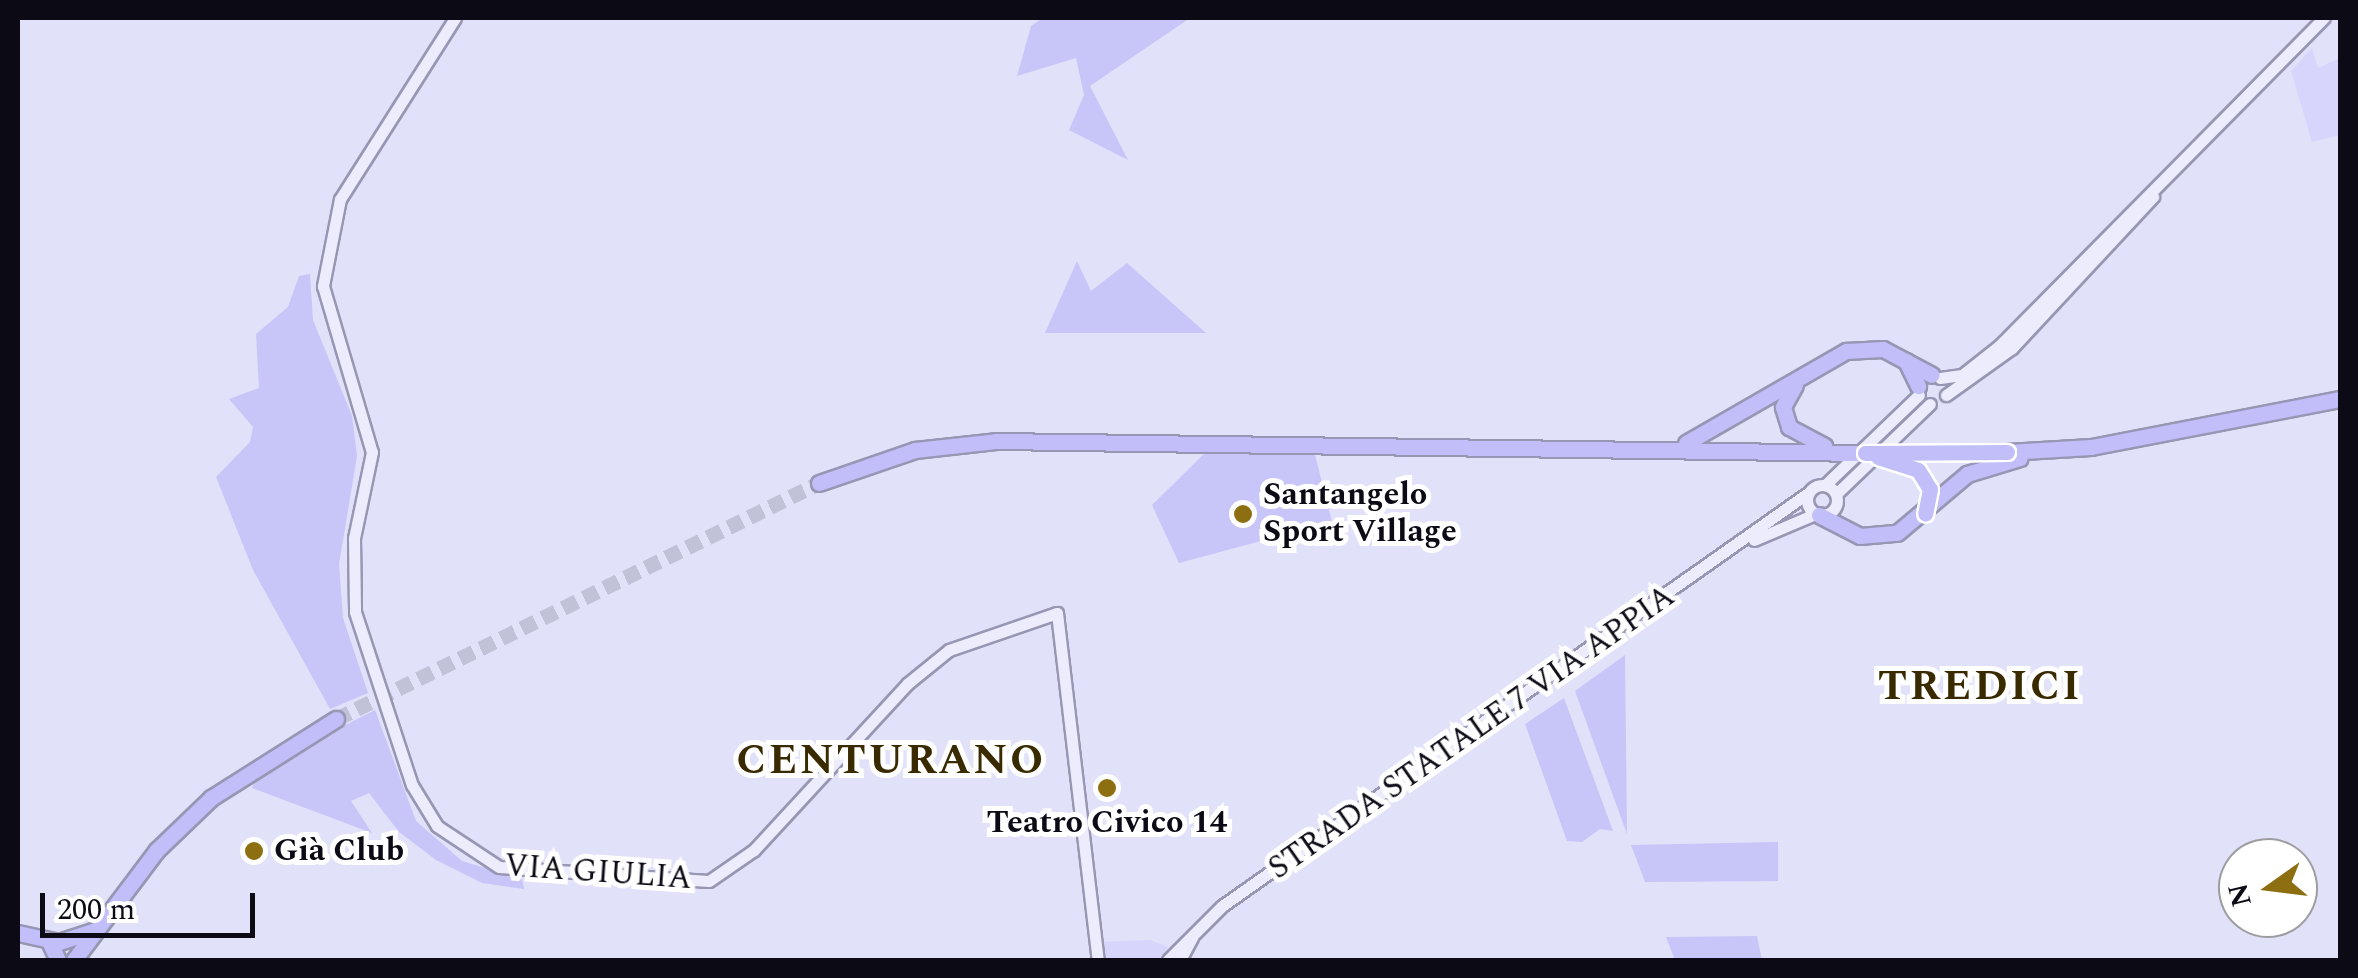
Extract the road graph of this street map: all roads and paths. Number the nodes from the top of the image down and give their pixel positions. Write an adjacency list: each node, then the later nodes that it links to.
1 (455, 18): 28 (main road, VIA GIULIA)
2 (2324, 18): 3 (main road, STRADA STATALE 7 VIA APPIA)
3 (2153, 197): 5 (main road, STRADA STATALE 7 VIA APPIA); 8 (main road, STRADA STATALE 7 VIA APPIA)
4 (1898, 356): 5 (highway); 6 (highway); 7 (highway)
5 (1936, 376): 7 (main road, STRADA STATALE 7 VIA APPIA); 8 (main road)
6 (1800, 377): 11 (highway); 12 (highway)
7 (1919, 391): 10 (main road); 16 (main road, STRADA STATALE 7 VIA APPIA)
8 (1946, 395): 10 (main road, STRADA STATALE 7 VIA APPIA)
9 (2340, 399): 14 (highway)
10 (1930, 404): 18 (main road, STRADA STATALE 7 VIA APPIA)
11 (1673, 447): 12 (highway); 15 (highway)
12 (1840, 452): 13 (highway)
13 (1865, 452): 14 (highway, bridge); 19 (highway, bridge)
14 (2007, 456): 19 (highway)
15 (819, 483)
16 (1824, 484): 17 (main road, STRADA STATALE 7 VIA APPIA); 18 (main road)
17 (1808, 492): 18 (main road); 20 (main road, STRADA STATALE 7 VIA APPIA)
18 (1826, 508): 19 (highway); 20 (main road, STRADA STATALE 7 VIA APPIA)
19 (1925, 514)
20 (1750, 540): 22 (main road, STRADA STATALE 7 VIA APPIA)
21 (336, 719): 23 (highway)
22 (1196, 928): 29 (main road, STRADA STATALE 7 VIA APPIA); 30 (main road, STRADA STATALE 7 VIA APPIA)
23 (98, 929): 25 (highway); 27 (highway)
24 (18, 933): 25 (highway)
25 (49, 941): 26 (highway)
26 (58, 960)
27 (74, 960)
28 (1098, 960)
29 (1168, 960)
30 (1180, 960)

